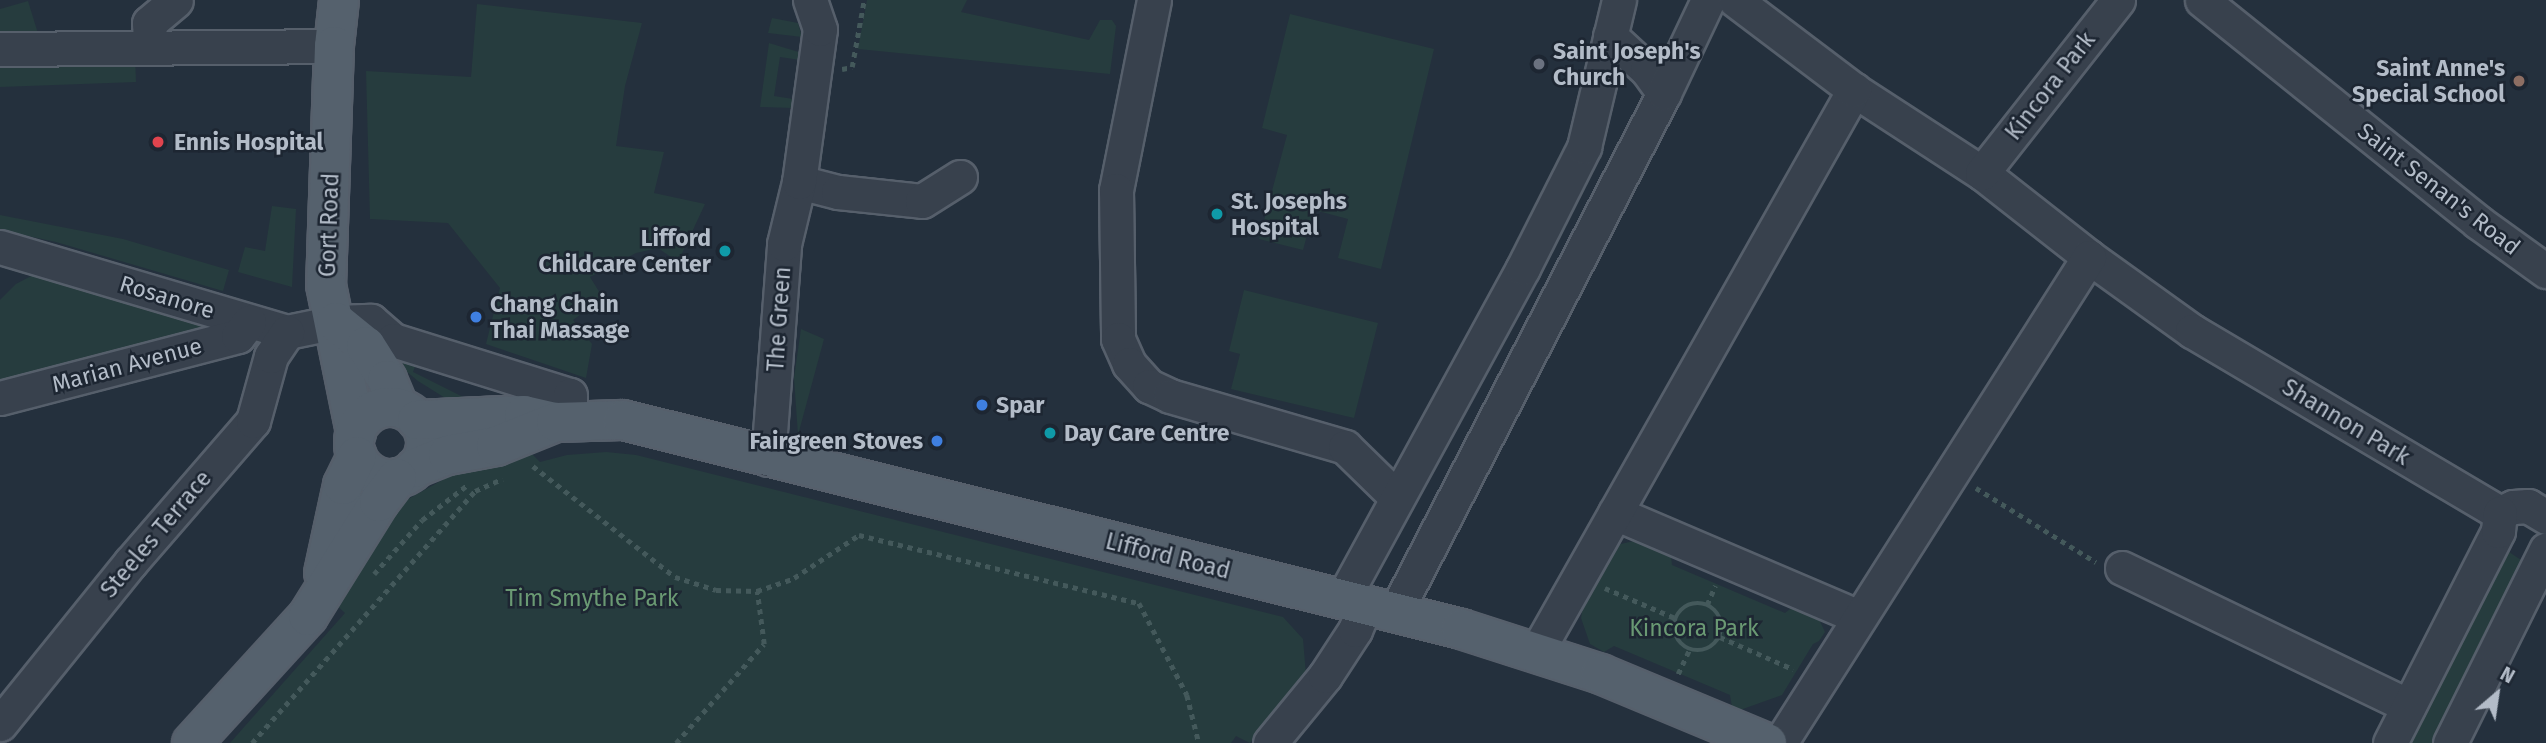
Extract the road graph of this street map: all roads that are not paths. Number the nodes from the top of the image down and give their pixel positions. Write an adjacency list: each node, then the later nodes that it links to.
1 (176, 0): 12 (street)
2 (339, 0): 11 (main road, Gort Road)
3 (810, 0): 18 (street, The Green)
4 (1154, 0): 31 (street)
5 (1619, 0): 10 (street)
6 (1708, 0): 15 (street)
7 (1735, 0): 14 (street)
8 (2118, 0): 16 (street, Kincora Park)
9 (2202, 0): 21 (street, Saint Senan's Road)
10 (1610, 36): 15 (street); 31 (street)
11 (334, 46): 12 (street); 23 (main road, Gort Road)
12 (150, 47): 13 (street)
13 (0, 49)
14 (1854, 90): 16 (street); 32 (street)
15 (1664, 93): 38 (street)
16 (1982, 173): 20 (street)
17 (960, 177): 18 (street)
18 (799, 182): 29 (street, The Green)
19 (7, 257): 22 (street, Rosanore)
20 (2089, 257): 34 (street, Shannon Park); 39 (street)
21 (2546, 271)
22 (249, 321): 24 (street, Rosanore); 25 (street, Marian Avenue)
23 (336, 322): 24 (street, Rosanore); 26 (main road); 27 (street, Rosanore); 28 (main road, Gort Road)
24 (287, 332): 42 (street, Steeles Terrace)
25 (0, 398)
26 (408, 414): 27 (main road, Lifford Road); 28 (main road); 30 (main road)
27 (563, 420): 29 (main road, Lifford Road); 30 (main road, Lifford Road)
28 (356, 444): 30 (main road); 37 (main road)
29 (768, 458): 38 (main road, Lifford Road)
30 (406, 473): 37 (main road)
31 (1397, 498): 38 (street)
32 (1615, 513): 39 (street); 40 (street)
33 (2546, 517): 34 (street)
34 (2499, 522): 35 (street, Shannon Park); 41 (street)
35 (2545, 552): 48 (street, Shannon Park)
36 (2122, 568): 41 (street)
37 (319, 596): 43 (main road)
38 (1367, 606): 40 (main road, Lifford Road); 44 (street)
39 (1859, 617): 46 (street)
40 (1536, 653): 45 (main road, Lifford Road)
41 (2409, 706): 47 (street)
42 (0, 724)
43 (192, 743)
44 (1270, 743)
45 (1767, 743)
46 (1780, 743)
47 (2390, 743)
48 (2450, 743)

